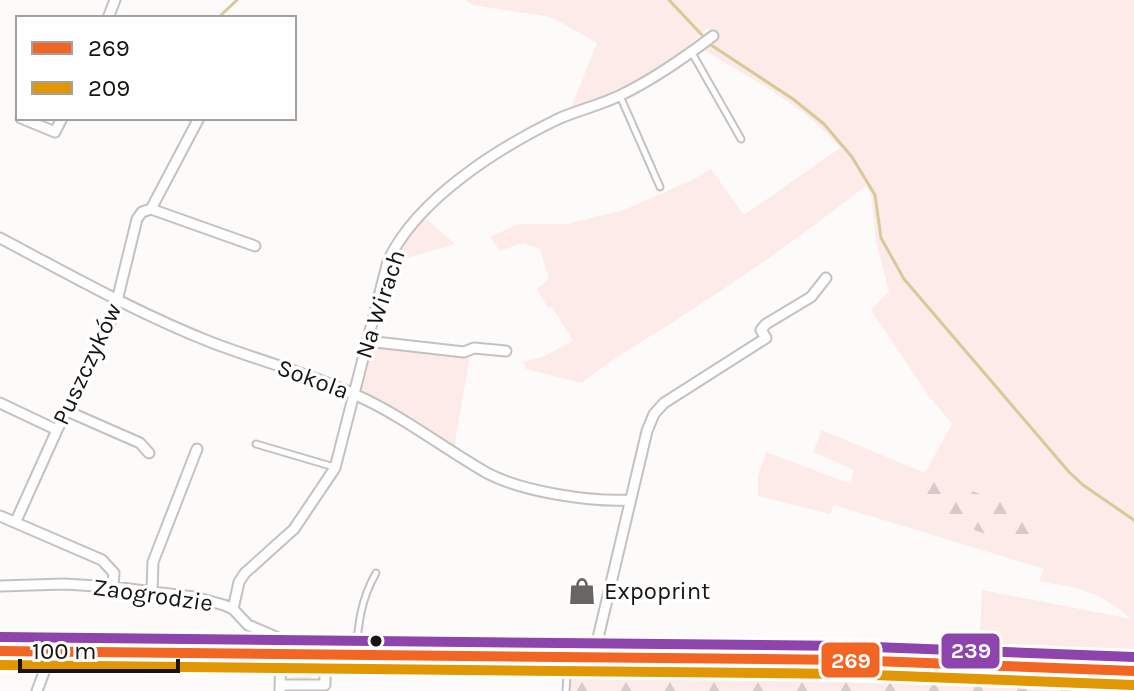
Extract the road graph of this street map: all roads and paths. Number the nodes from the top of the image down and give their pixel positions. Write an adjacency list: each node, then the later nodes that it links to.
1 (713, 36): 2 (street, Na Wirach)
2 (691, 52): 3 (street, Na Wirach); 7 (lane)
3 (620, 96): 8 (lane); 14 (street, Na Wirach)
4 (25, 120): 5 (street)
5 (61, 120)
6 (198, 120): 9 (street, Puszczyków)
7 (741, 139)
8 (660, 187)
9 (151, 209): 11 (street); 13 (street, Puszczyków)
10 (0, 238): 13 (street, Sokola)
11 (255, 246)
12 (826, 278): 24 (street)
13 (118, 301): 16 (street, Sokola); 18 (street, Puszczyków)
14 (367, 341): 15 (street); 16 (street, Na Wirach)
15 (506, 351)
16 (353, 393): 23 (street, Na Wirach); 24 (street, Sokola)
17 (0, 403): 19 (street)
18 (67, 411): 19 (street, Puszczyków); 22 (street)
19 (57, 430): 26 (street, Puszczyków)
20 (256, 444): 23 (lane)
21 (197, 449): 30 (street)
22 (149, 453)
23 (335, 468): 31 (street, Na Wirach)
24 (630, 500): 38 (street)
25 (0, 516): 26 (street)
26 (16, 521): 29 (street)
27 (376, 573): 36 (lane)
28 (0, 586): 29 (street, Zaogrodzie)
29 (113, 587): 30 (street, Zaogrodzie)
30 (152, 591): 31 (street, Zaogrodzie)
31 (233, 609): 34 (street, Zaogrodzie)
32 (0, 651): 33 (street)
33 (47, 652): 34 (street); 44 (street)
34 (281, 654): 35 (street); 41 (street)
35 (325, 655): 36 (street); 42 (street)
36 (356, 655): 37 (street)
37 (568, 658): 38 (street); 45 (lane)
38 (593, 659): 39 (street)
39 (1071, 667): 40 (street); 43 (lane)
40 (1134, 671)
41 (280, 688): 42 (street)
42 (325, 688)
43 (1134, 690)
44 (37, 691)
45 (566, 691)

